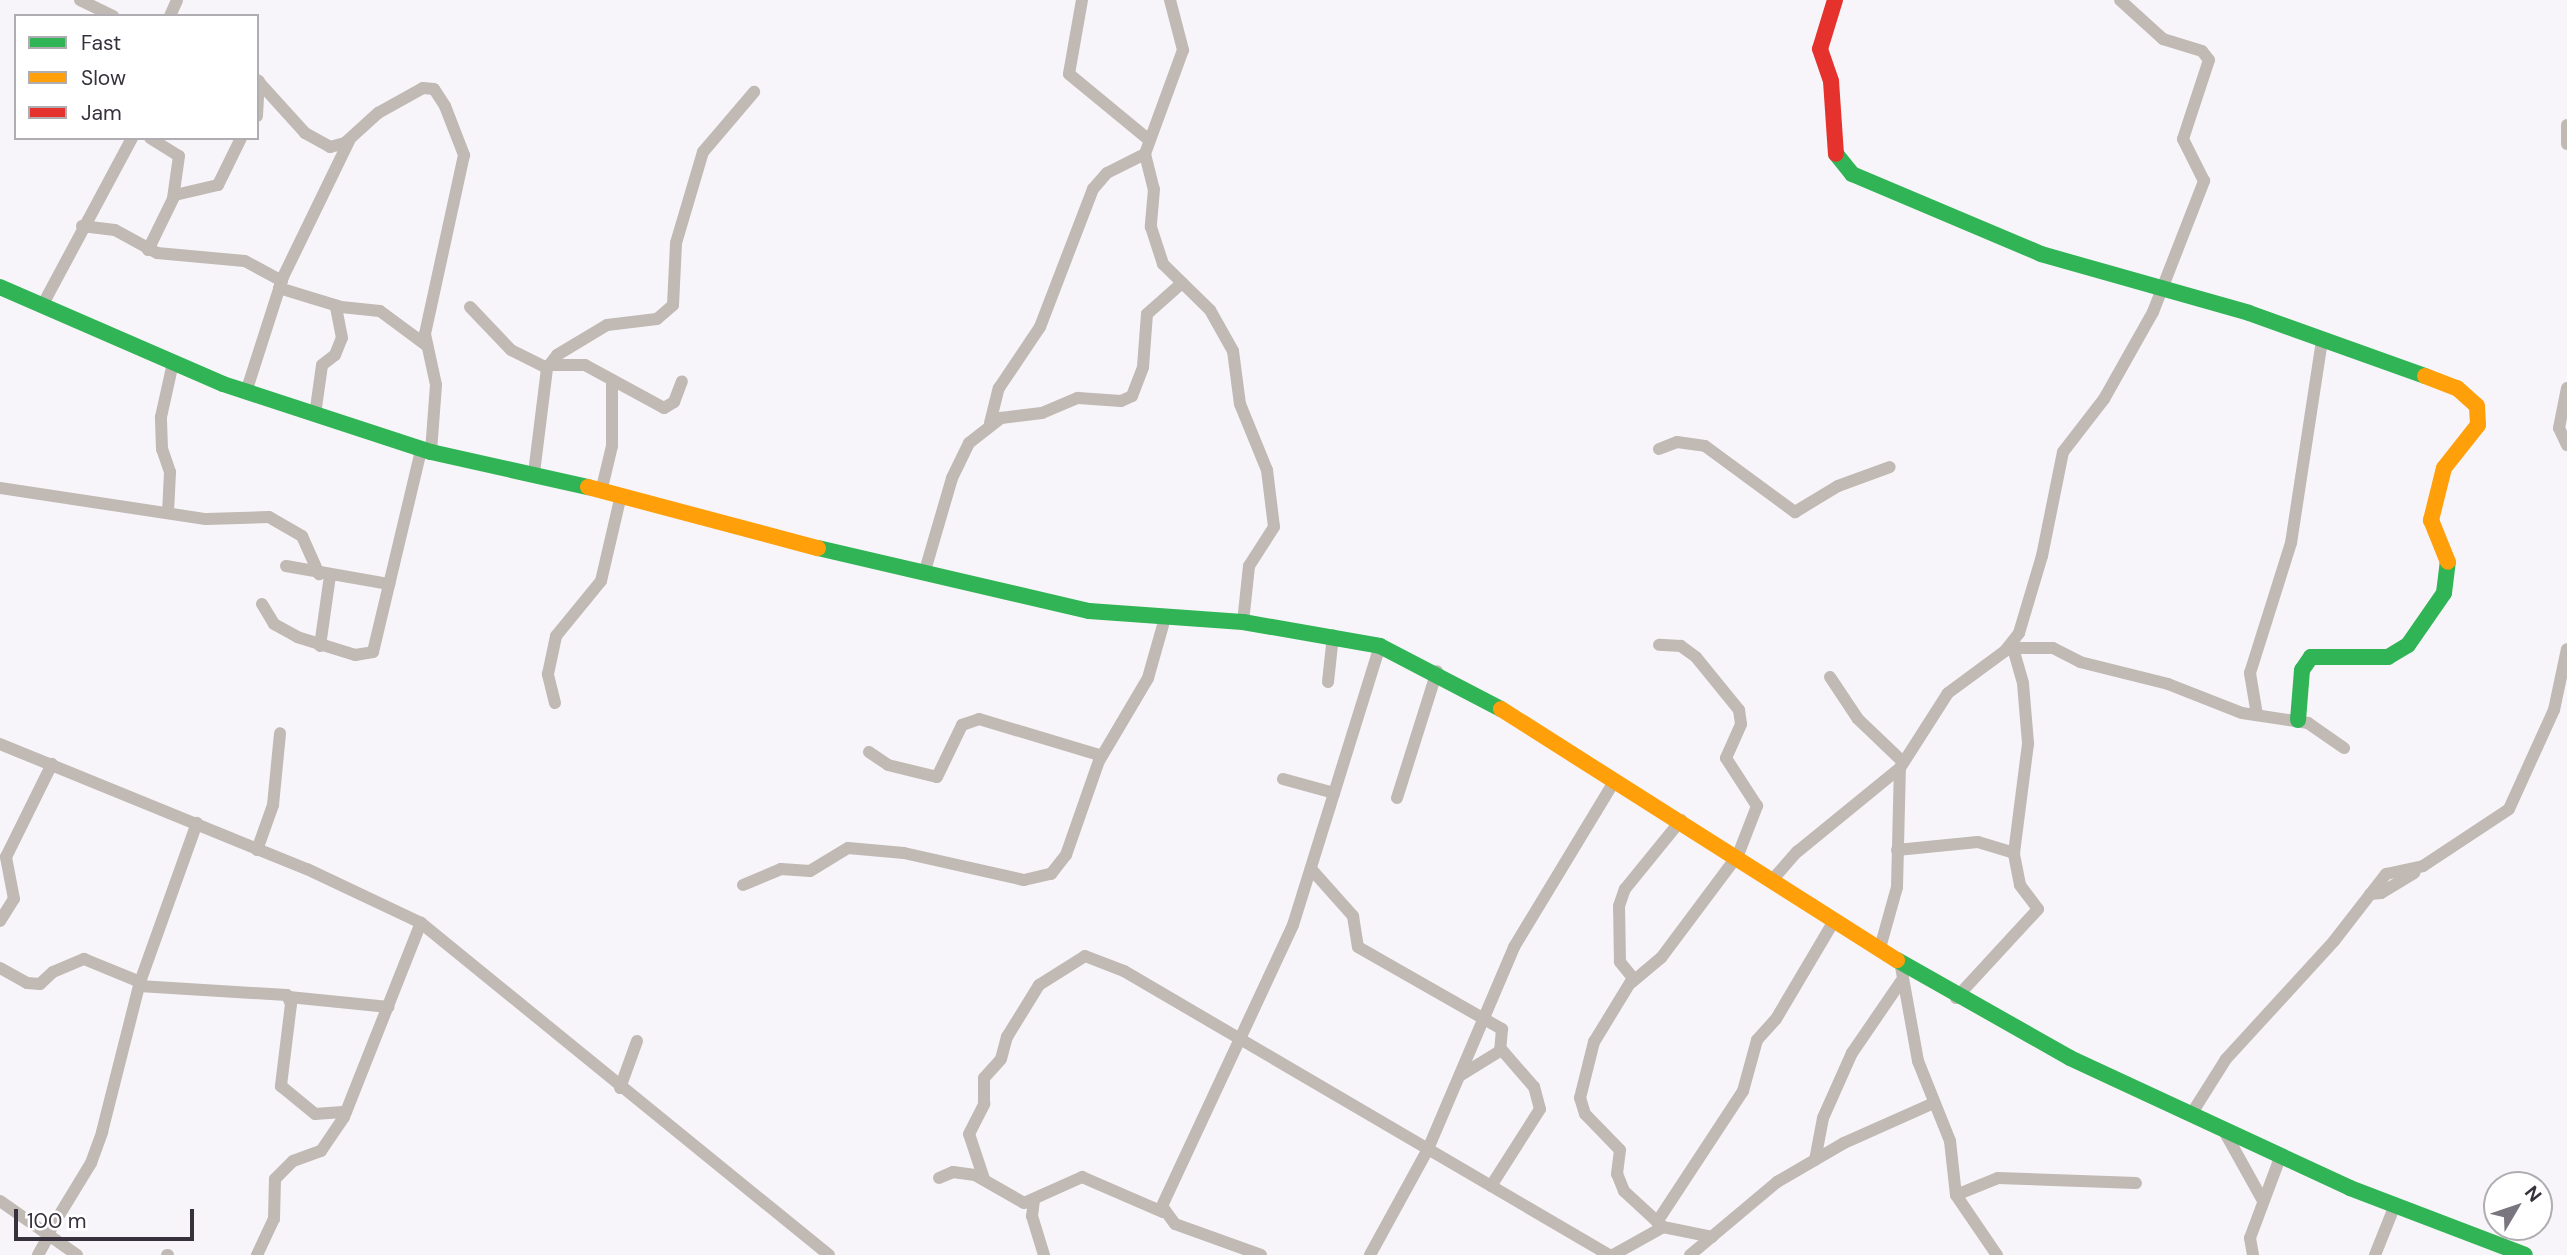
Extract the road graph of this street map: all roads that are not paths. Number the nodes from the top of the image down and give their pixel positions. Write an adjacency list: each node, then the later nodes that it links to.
1 (80, 0): 6 (street)
2 (1082, 0): 14 (street)
3 (1170, 0): 14 (street)
4 (1835, 0): 23 (street)
5 (2120, 0): 23 (street)
6 (109, 14)
7 (259, 81): 13 (street)
8 (754, 92): 30 (street)
9 (2567, 125): 15 (street)
10 (131, 140): 18 (street)
11 (153, 140): 17 (street)
12 (240, 140): 17 (street)
13 (349, 140): 21 (street); 28 (street)
14 (1149, 140): 16 (street)
15 (2567, 144)
16 (1145, 154): 20 (street); 36 (street)
17 (173, 198): 19 (street)
18 (82, 226): 19 (street); 24 (street)
19 (148, 250): 21 (street)
20 (1182, 283): 36 (street); 52 (street)
21 (281, 285): 25 (street); 34 (street)
22 (0, 287): 24 (street)
23 (2162, 291): 27 (street); 57 (street)
24 (42, 306): 29 (street)
25 (336, 306): 28 (street); 35 (street)
26 (470, 307): 30 (street)
27 (2322, 340): 63 (street); 64 (street)
28 (425, 345): 39 (street)
29 (173, 363): 34 (street); 45 (street)
30 (548, 366): 31 (street); 41 (street)
31 (612, 381): 32 (street); 43 (street)
32 (682, 381)
33 (2567, 388): 37 (street)
34 (246, 392): 35 (street)
35 (315, 415): 39 (street)
36 (990, 423): 47 (street)
37 (2567, 445)
38 (1659, 449): 40 (street)
39 (426, 451): 41 (street); 49 (street)
40 (1890, 467)
41 (534, 473): 43 (street)
42 (0, 488): 45 (street)
43 (601, 492): 44 (street)
44 (621, 495): 47 (street); 62 (street)
45 (168, 513): 48 (street)
46 (286, 566): 48 (street)
47 (924, 574): 51 (street)
48 (324, 575): 49 (street); 55 (street)
49 (388, 584): 55 (street)
50 (262, 604): 55 (street)
51 (1165, 618): 52 (street); 69 (street)
52 (1243, 622): 53 (street)
53 (1334, 635): 56 (street); 61 (street)
54 (1659, 645): 82 (street)
55 (320, 646)
56 (1380, 646): 59 (street); 74 (street)
57 (2011, 648): 63 (street); 71 (street); 81 (street)
58 (2567, 649): 106 (street)
59 (1437, 671): 73 (street); 75 (street)
60 (1830, 677): 71 (street)
61 (1328, 682)
62 (555, 703)
63 (2257, 715): 64 (street)
64 (2298, 720): 67 (street)
65 (280, 733): 78 (street)
66 (0, 744): 70 (street)
67 (2344, 748)
68 (869, 752): 69 (street)
69 (1102, 756): 85 (street)
70 (52, 764): 77 (street); 80 (street)
71 (1901, 765): 79 (street); 84 (street)
72 (1283, 779): 74 (street)
73 (1615, 780): 76 (street); 98 (street)
74 (1334, 793): 83 (street)
75 (1396, 798)
76 (1681, 820): 82 (street); 93 (street)
77 (197, 824): 78 (street); 94 (street)
78 (257, 850): 88 (street)
79 (1897, 850): 81 (street); 89 (street)
80 (3, 853): 86 (street)
81 (2014, 853): 96 (street)
82 (1738, 855): 84 (street); 93 (street)
83 (1312, 870): 98 (street); 100 (street)
84 (1774, 878): 87 (street)
85 (743, 885)
86 (0, 921)
87 (1834, 921): 89 (street); 121 (street)
88 (421, 923): 97 (street); 103 (street)
89 (1880, 948): 90 (street)
90 (1900, 961): 92 (street); 96 (street)
91 (0, 968): 94 (street)
92 (1903, 979): 104 (street); 110 (street)
93 (1631, 983): 121 (street)
94 (140, 984): 95 (street); 122 (street)
95 (289, 997): 97 (street); 105 (street)
96 (1956, 998): 106 (street)
97 (389, 1007): 105 (street)
98 (1486, 1018): 101 (street); 102 (street)
99 (637, 1041): 103 (street)
100 (1241, 1043): 108 (street); 112 (street); 120 (street)
101 (1501, 1049): 102 (street); 114 (street)
102 (1461, 1076): 108 (street)
103 (620, 1088): 127 (street)
104 (1934, 1103): 110 (street); 115 (street)
105 (346, 1112): 126 (street)
106 (2192, 1113): 107 (street)
107 (2223, 1129): 109 (street); 116 (street)
108 (1428, 1149): 114 (street); 130 (street)
109 (2281, 1156): 116 (street); 119 (street)
110 (1815, 1160): 123 (street)
111 (939, 1178): 112 (street)
112 (984, 1179): 117 (street)
113 (2136, 1183): 115 (street)
114 (1492, 1186): 131 (street)
115 (1956, 1195): 133 (street)
116 (2262, 1199): 134 (street)
117 (1034, 1200): 120 (street); 128 (street)
118 (0, 1201): 122 (street)
119 (2395, 1205): 135 (street); 136 (street)
120 (1163, 1212): 129 (street)
121 (1660, 1225): 123 (street); 131 (street)
122 (50, 1233): 124 (street); 125 (street)
123 (1712, 1237): 132 (street)
124 (38, 1255)
125 (77, 1255)
126 (257, 1255)
127 (829, 1255)
128 (1044, 1255)
129 (1261, 1255)
130 (1370, 1255)
131 (1611, 1255)
132 (1690, 1255)
133 (1997, 1255)
134 (2253, 1255)
135 (2375, 1255)
136 (2525, 1255)

